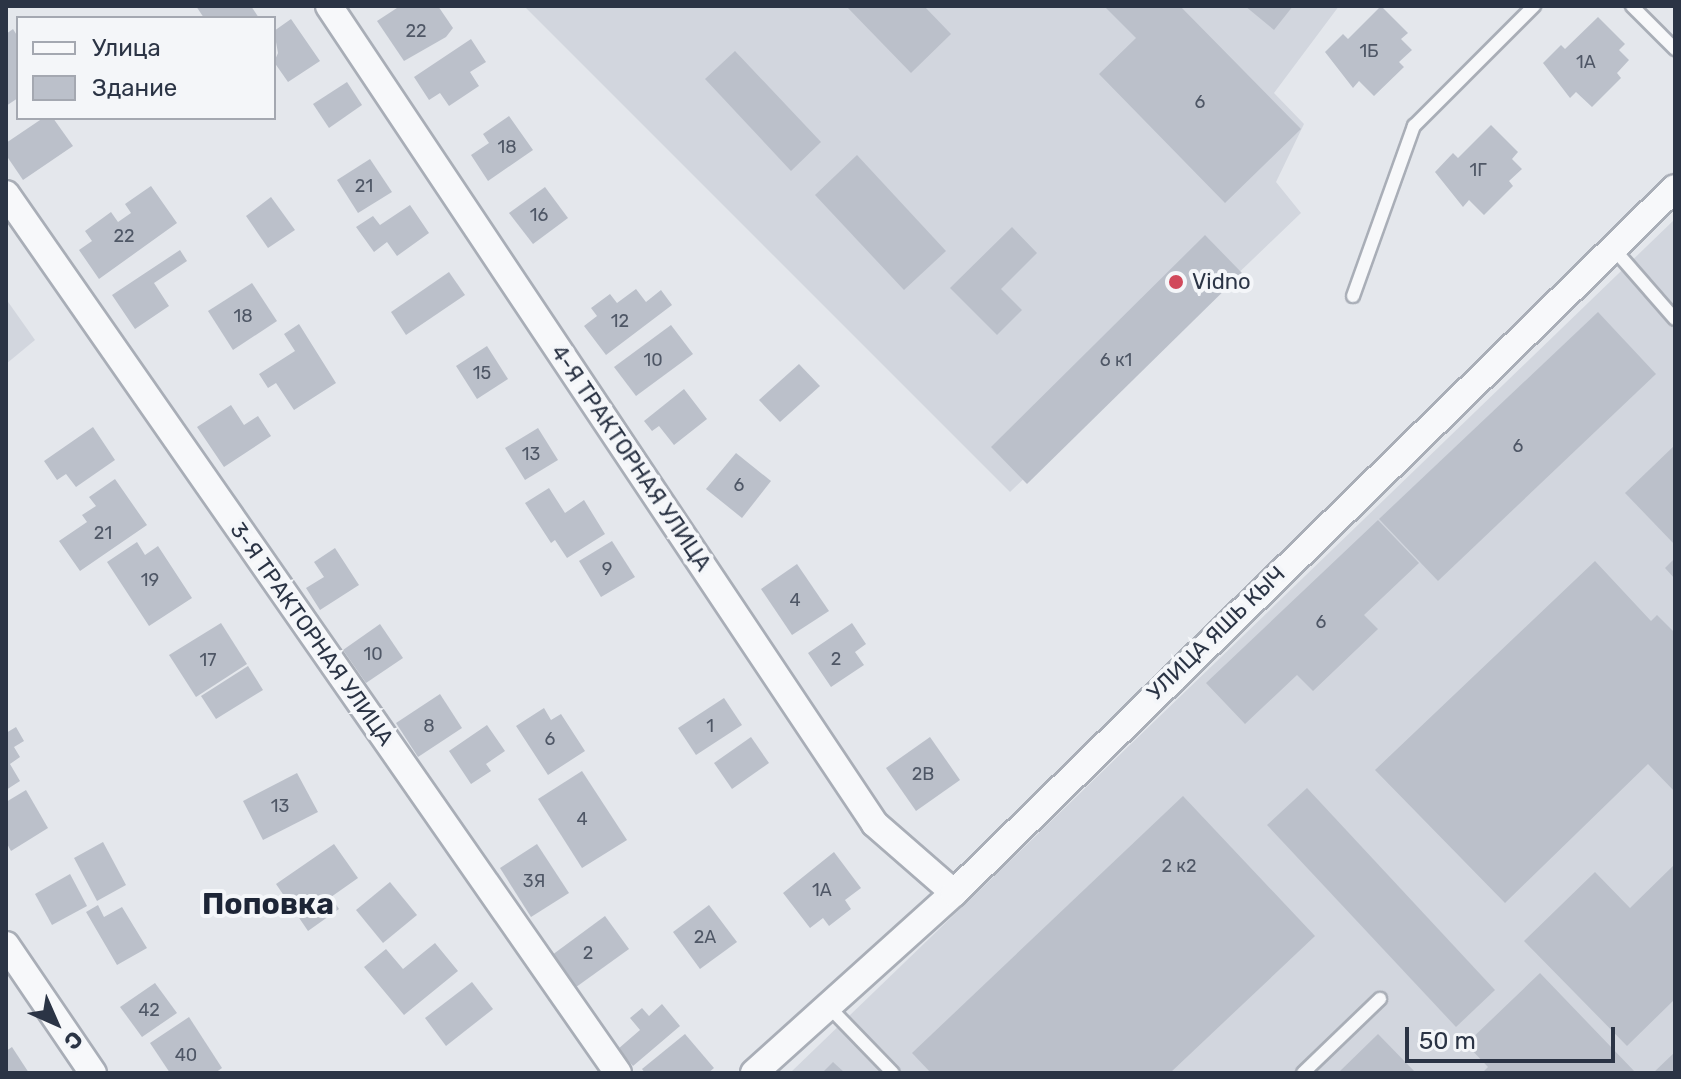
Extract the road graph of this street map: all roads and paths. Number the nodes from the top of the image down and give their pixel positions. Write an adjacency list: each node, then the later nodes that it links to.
1 (329, 6): 10 (street, 4-Я ТРАКТОРНАЯ УЛИЦА)
2 (1534, 6): 8 (lane)
3 (1632, 6): 4 (lane)
4 (1675, 49)
5 (1675, 188): 7 (street, УЛИЦА ЯШЬ КЫЧ)
6 (6, 194): 15 (street, 3-Я ТРАКТОРНАЯ УЛИЦА)
7 (1613, 248): 9 (lane); 10 (street, УЛИЦА ЯШЬ КЫЧ)
8 (1353, 296)
9 (1675, 319)
10 (954, 893): 13 (street, УЛИЦА ЯШЬ КЫЧ)
11 (6, 945): 14 (street)
12 (1380, 999): 18 (lane)
13 (826, 1004): 16 (street, УЛИЦА ЯШЬ КЫЧ); 17 (lane)
14 (93, 1073)
15 (618, 1073)
16 (754, 1073)
17 (893, 1073)
18 (1303, 1073)

